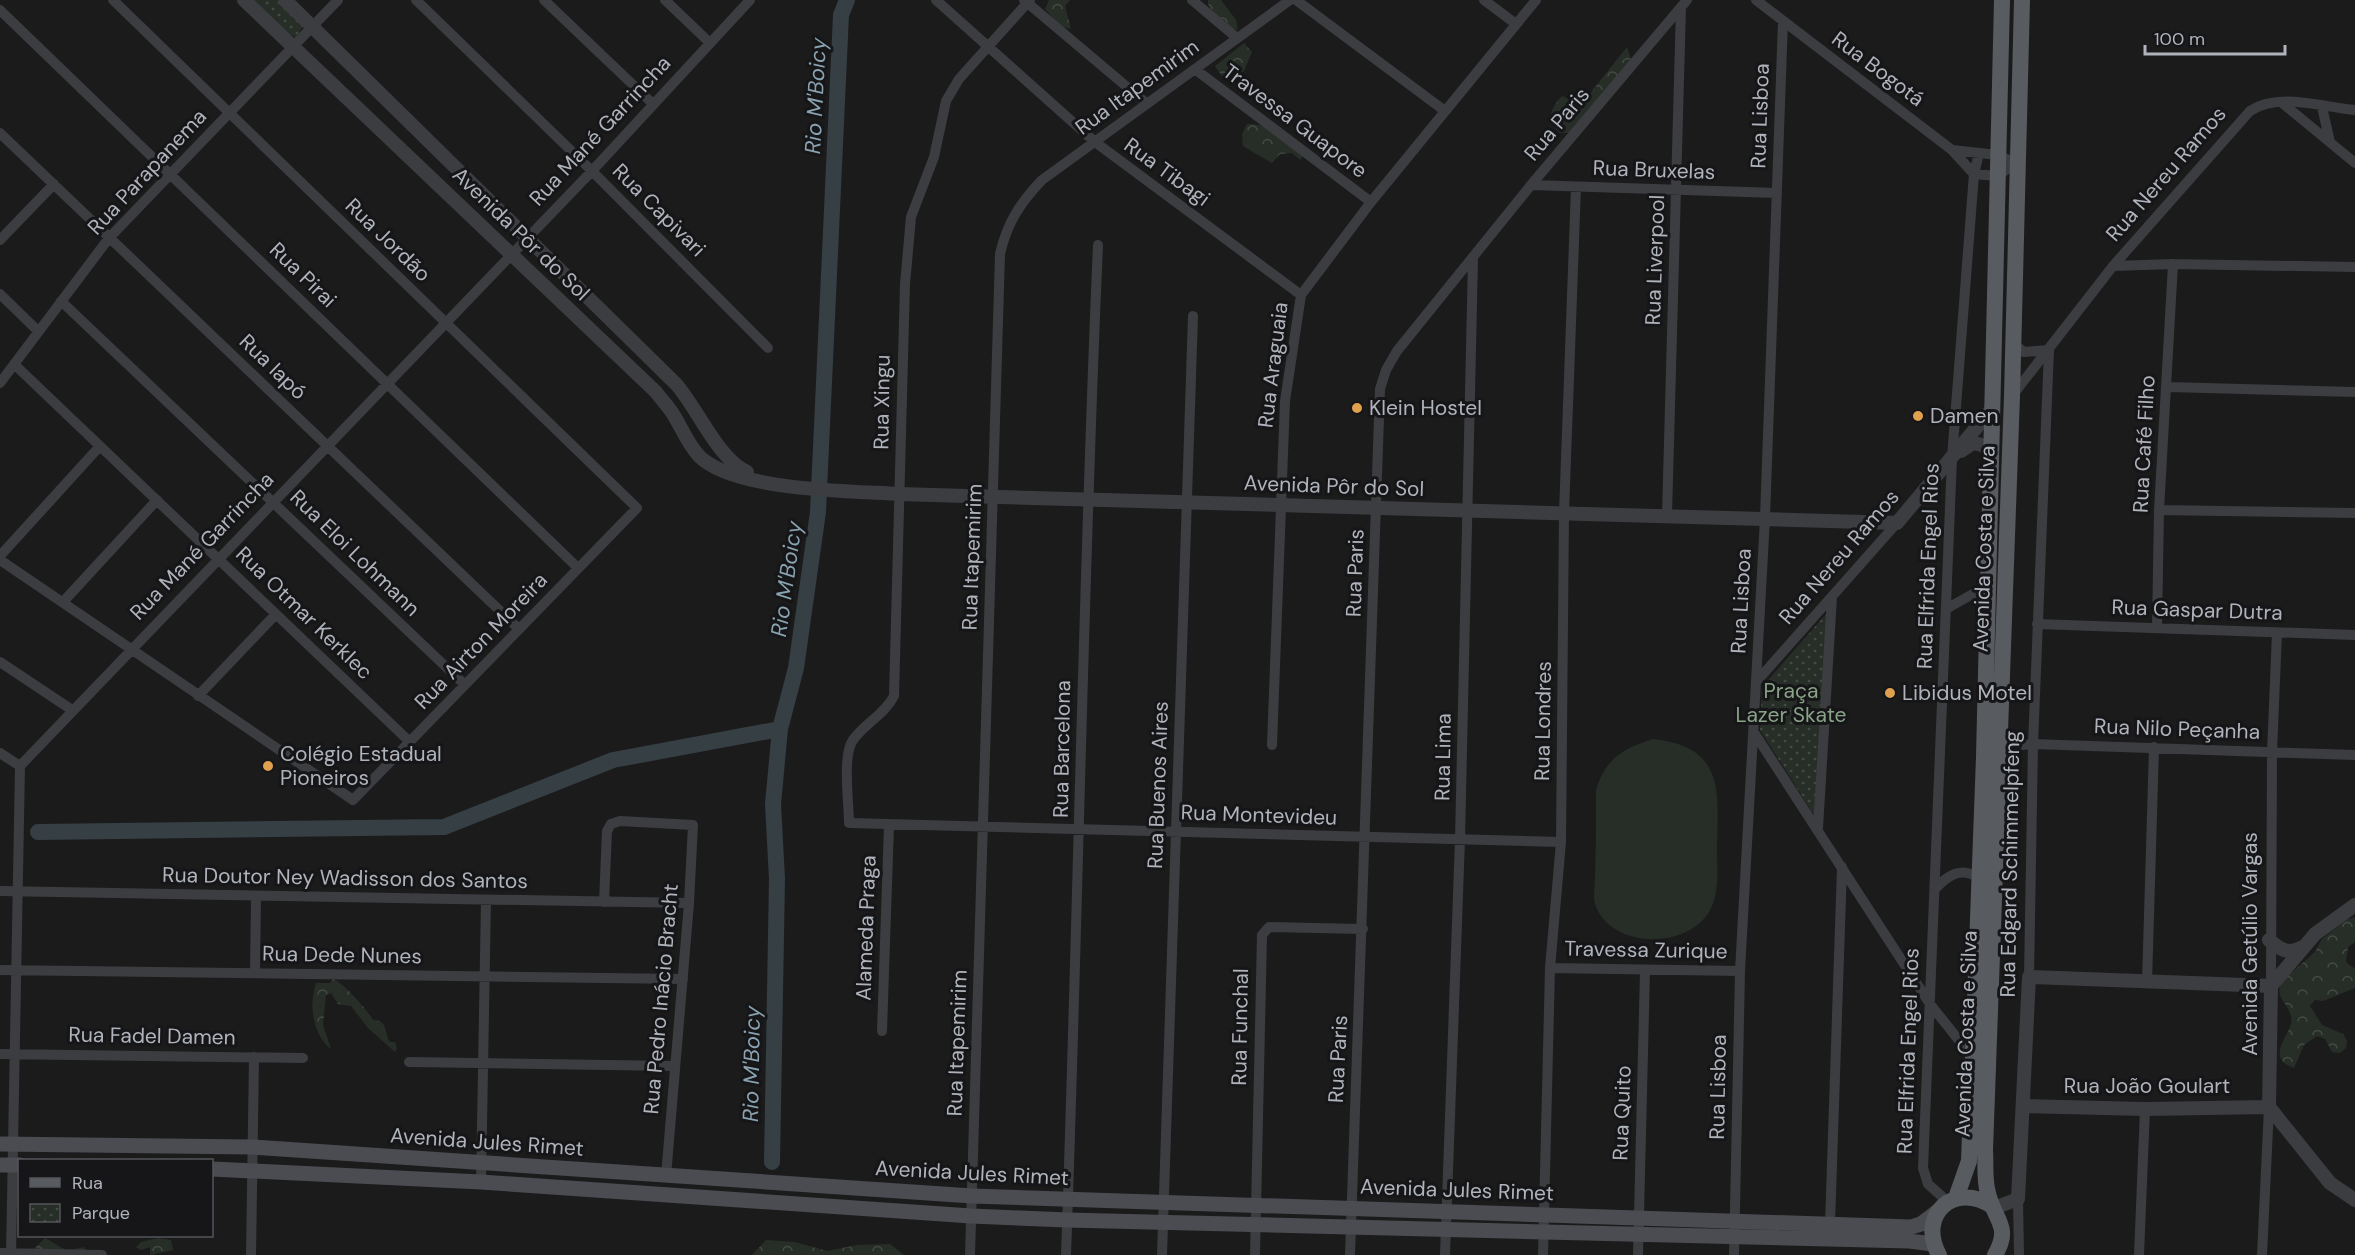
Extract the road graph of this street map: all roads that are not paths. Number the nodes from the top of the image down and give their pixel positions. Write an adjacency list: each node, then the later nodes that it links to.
1 (113, 0): 35 (street, Rua Jordão)
2 (244, 0): 26 (street, Avenida Pôr do Sol)
3 (285, 0): 23 (street, Avenida Pôr do Sol)
4 (338, 0): 23 (street, Rua Parapanema)
5 (416, 0): 44 (street, Rua Capivari)
6 (543, 0): 30 (street)
7 (665, 0): 25 (street)
8 (750, 0): 25 (street, Rua Mané Garrincha)
9 (936, 0): 27 (street, Rua Tibagi)
10 (1192, 0): 24 (street)
11 (1290, 0): 24 (street, Rua Itapemirim)
12 (1296, 0): 34 (street)
13 (1484, 0): 22 (street)
14 (1536, 0): 22 (street, Rua Araguaia)
15 (1756, 0): 21 (street, Rua Bogotá)
16 (2002, 0): 41 (main road, Avenida Costa e Silva)
17 (2022, 0): 42 (main road, Avenida Costa e Silva)
18 (1027, 1): 27 (street, Rua Xingu); 31 (street)
19 (1684, 4): 49 (street, Rua Paris); 51 (street, Rua Liverpool)
20 (0, 10): 45 (street, Rua Pirai)
21 (1783, 21): 39 (street, Rua Bogotá); 52 (street, Rua Lisboa)
22 (1516, 24): 34 (street, Rua Araguaia)
23 (312, 27): 26 (street, Rua Parapanema); 55 (street, Avenida Pôr do Sol)
24 (1237, 38): 28 (street, Rua Itapemirim)
25 (710, 43): 30 (street, Rua Mané Garrincha)
26 (293, 47): 35 (street, Rua Parapanema); 58 (street, Avenida Pôr do Sol)
27 (987, 48): 37 (street, Rua Tibagi); 88 (street, Rua Xingu)
28 (1196, 70): 31 (street, Rua Itapemirim); 53 (street, Travessa Guapore)
29 (2279, 101): 32 (street, Rua Nereu Ramos); 38 (street); 61 (street, Rua Nereu Ramos)
30 (652, 103): 44 (street, Rua Mané Garrincha)
31 (1146, 103): 37 (street, Rua Itapemirim)
32 (2322, 107): 33 (street, Rua Nereu Ramos); 38 (street)
33 (2355, 110)
34 (1445, 111): 53 (street, Rua Araguaia)
35 (230, 113): 45 (street, Rua Parapanema); 67 (street, Rua Jordão)
36 (0, 133): 48 (street, Rua Iapó)
37 (1095, 142): 64 (street, Rua Tibagi); 89 (street, Rua Itapemirim)
38 (2330, 142): 43 (street)
39 (1952, 150): 40 (street); 46 (street, Rua Bogotá)
40 (1979, 153): 41 (street); 46 (street, Rua Elfrida Engel Rios)
41 (1998, 155): 42 (street); 47 (main road, Avenida Costa e Silva)
42 (2016, 163): 47 (street); 69 (main road, Avenida Costa e Silva)
43 (2355, 163)
44 (592, 171): 55 (street, Rua Mané Garrincha); 70 (street, Rua Capivari)
45 (170, 174): 54 (street, Rua Parapanema); 74 (street, Rua Pirai)
46 (1974, 174): 47 (street); 86 (street, Rua Elfrida Engel Rios)
47 (1997, 176): 79 (main road, Avenida Costa e Silva)
48 (54, 184): 54 (street, Rua Iapó); 56 (street)
49 (1531, 185): 50 (street, Rua Bruxelas); 59 (street, Rua Paris)
50 (1576, 187): 51 (street, Rua Bruxelas); 99 (street, Rua Londres)
51 (1676, 190): 52 (street, Rua Bruxelas); 101 (street, Rua Liverpool)
52 (1777, 193): 102 (street, Rua Lisboa)
53 (1371, 202): 64 (street, Rua Araguaia)
54 (109, 238): 65 (street, Rua Parapanema); 83 (street, Rua Iapó)
55 (526, 238): 58 (street, Rua Mané Garrincha); 78 (street, Avenida Pôr do Sol)
56 (0, 240)
57 (1098, 245): 91 (street, Rua Barcelona)
58 (512, 254): 67 (street, Rua Mané Garrincha); 80 (street, Avenida Pôr do Sol)
59 (1473, 259): 95 (street, Rua Paris); 98 (street, Rua Lima)
60 (2173, 264): 61 (street); 62 (street); 75 (street, Rua Café Filho)
61 (2113, 266): 71 (street, Rua Nereu Ramos)
62 (2355, 267)
63 (0, 294): 68 (street)
64 (1301, 295): 94 (street, Rua Araguaia)
65 (61, 301): 68 (street, Rua Parapanema); 92 (street, Rua Eloi Lohmann)
66 (1193, 316): 93 (street, Rua Buenos Aires)
67 (445, 323): 74 (street, Rua Mané Garrincha); 96 (street, Rua Jordão)
68 (38, 331): 72 (street, Rua Parapanema)
69 (2011, 342): 71 (street); 77 (main road, Avenida Costa e Silva)
70 (768, 348)
71 (2049, 350): 77 (street, Rua Nereu Ramos); 112 (street, Rua Edgard Schimmelpfeng)
72 (14, 364): 73 (street, Rua Parapanema); 82 (street, Rua Otmar Kerklec)
73 (0, 383)
74 (387, 383): 83 (street, Rua Mané Garrincha); 106 (street, Rua Pirai)
75 (2168, 387): 76 (street); 97 (street, Rua Café Filho)
76 (2355, 392)
77 (2012, 396): 127 (main road, Avenida Costa e Silva)
78 (692, 403): 80 (street); 81 (street, Avenida Pôr do Sol)
79 (1991, 410): 84 (main road, Avenida Costa e Silva); 86 (street, Rua Nereu Ramos)
80 (674, 415): 85 (street, Avenida Pôr do Sol)
81 (714, 439): 85 (street); 87 (street, Avenida Pôr do Sol)
82 (100, 446): 90 (street, Rua Otmar Kerklec); 104 (street)
83 (327, 446): 92 (street, Rua Mané Garrincha); 114 (street, Rua Iapó)
84 (1990, 450): 86 (street); 107 (main road, Avenida Costa e Silva)
85 (701, 458): 87 (street, Avenida Pôr do Sol)
86 (1952, 458): 103 (street, Rua Nereu Ramos); 110 (street, Rua Elfrida Engel Rios)
87 (771, 483): 88 (street, Avenida Pôr do Sol)
88 (899, 494): 89 (street, Avenida Pôr do Sol); 133 (street, Rua Xingu)
89 (993, 497): 91 (street, Avenida Pôr do Sol); 135 (street, Rua Itapemirim)
90 (158, 500): 105 (street, Rua Otmar Kerklec); 109 (street)
91 (1086, 500): 93 (street, Avenida Pôr do Sol); 136 (street, Rua Barcelona)
92 (272, 502): 105 (street, Rua Mané Garrincha); 120 (street, Rua Eloi Lohmann)
93 (1187, 502): 94 (street, Avenida Pôr do Sol); 138 (street, Rua Buenos Aires)
94 (1281, 505): 95 (street, Avenida Pôr do Sol); 126 (street, Rua Araguaia)
95 (1377, 507): 98 (street, Avenida Pôr do Sol); 139 (street, Rua Paris)
96 (637, 508): 106 (street, Rua Airton Moreira)
97 (2159, 510): 100 (street); 113 (street, Rua Café Filho)
98 (1468, 511): 99 (street, Avenida Pôr do Sol); 140 (street, Rua Lima)
99 (1564, 513): 101 (street, Avenida Pôr do Sol); 141 (street, Rua Londres)
100 (2355, 513)
101 (1667, 515): 102 (street, Avenida Pôr do Sol)
102 (1765, 518): 103 (street, Avenida Pôr do Sol); 119 (street, Rua Lisboa)
103 (1897, 523): 108 (street, Rua Nereu Ramos)
104 (0, 558): 109 (street)
105 (218, 558): 111 (street, Rua Otmar Kerklec); 117 (street, Rua Mané Garrincha)
106 (578, 568): 114 (street, Rua Airton Moreira)
107 (1987, 586): 110 (street); 143 (main road, Avenida Costa e Silva)
108 (1832, 597): 119 (street, Rua Nereu Ramos); 137 (street)
109 (63, 602): 117 (street)
110 (1946, 609): 144 (street, Rua Elfrida Engel Rios)
111 (276, 614): 121 (street); 124 (street, Rua Otmar Kerklec)
112 (2037, 624): 113 (street, Rua Gaspar Dutra); 125 (street, Rua Edgard Schimmelpfeng)
113 (2157, 627): 115 (street, Rua Gaspar Dutra)
114 (519, 629): 120 (street, Rua Airton Moreira)
115 (2277, 633): 116 (street, Rua Gaspar Dutra); 129 (street, Avenida Getúlio Vargas)
116 (2355, 635)
117 (129, 650): 121 (street); 122 (street, Rua Mané Garrincha)
118 (0, 662): 122 (street)
119 (1756, 682): 123 (street, Rua Lisboa)
120 (465, 685): 124 (street, Rua Airton Moreira)
121 (198, 696): 124 (street, Rua Airton Moreira)
122 (72, 711): 132 (street, Rua Mané Garrincha)
123 (1755, 734): 137 (street); 159 (street, Rua Lisboa)
124 (410, 742)
125 (2033, 744): 127 (street, Rua Nilo Peçanha); 128 (street, Rua Nilo Peçanha); 162 (street, Rua Edgard Schimmelpfeng)
126 (1272, 745)
127 (1999, 747): 194 (main road, Avenida Costa e Silva)
128 (2154, 747): 129 (street, Rua Nilo Peçanha); 164 (street)
129 (2272, 752): 131 (street, Rua Nilo Peçanha); 153 (street, Avenida Getúlio Vargas)
130 (0, 753): 132 (street)
131 (2355, 755)
132 (20, 766): 146 (street)
133 (849, 824): 134 (street, Rua Montevideu)
134 (889, 825): 135 (street, Rua Montevideu); 167 (street, Alameda Praga)
135 (984, 828): 136 (street, Rua Montevideu); 187 (street, Rua Itapemirim)
136 (1080, 829): 138 (street, Rua Montevideu); 188 (street, Rua Barcelona)
137 (1818, 829): 142 (street)
138 (1176, 832): 139 (street, Rua Montevideu); 191 (street, Rua Buenos Aires)
139 (1365, 839): 140 (street, Rua Montevideu); 152 (street, Rua Paris)
140 (1460, 839): 141 (street, Rua Montevideu); 196 (street, Rua Lima)
141 (1561, 842): 155 (street, Rua Londres)
142 (1842, 867): 166 (street); 203 (street)
143 (1979, 878): 144 (street); 172 (main road, Avenida Costa e Silva)
144 (1935, 889): 166 (street, Rua Elfrida Engel Rios)
145 (0, 891): 146 (street, Rua Doutor Ney Wadisson dos Santos)
146 (18, 892): 147 (street, Rua Doutor Ney Wadisson dos Santos); 157 (street)
147 (256, 896): 148 (street, Rua Doutor Ney Wadisson dos Santos); 160 (street)
148 (486, 900): 149 (street, Rua Doutor Ney Wadisson dos Santos); 161 (street)
149 (604, 902): 150 (street, Rua Doutor Ney Wadisson dos Santos); 150 (street, Rua Pedro Inácio Bracht)
150 (689, 903): 163 (street, Rua Pedro Inácio Bracht)
151 (2355, 905): 154 (street)
152 (1364, 929): 193 (street, Rua Funchal); 195 (street, Rua Paris)
153 (2270, 940): 154 (street); 165 (street, Avenida Getúlio Vargas)
154 (2304, 946): 165 (street)
155 (1550, 968): 158 (street, Travessa Zurique); 197 (street, Rua Londres)
156 (0, 970): 157 (street, Rua Dede Nunes)
157 (16, 970): 160 (street, Rua Dede Nunes); 169 (street)
158 (1645, 971): 159 (street, Travessa Zurique); 199 (street, Rua Quito)
159 (1740, 971): 201 (street, Rua Lisboa)
160 (255, 974): 161 (street, Rua Dede Nunes)
161 (484, 976): 163 (street, Rua Dede Nunes); 174 (street)
162 (2029, 977): 164 (street); 176 (street, Rua Edgard Schimmelpfeng)
163 (683, 979): 175 (street, Rua Pedro Inácio Bracht)
164 (2146, 983): 165 (street)
165 (2271, 986): 177 (street, Avenida Getúlio Vargas)
166 (1930, 1004): 172 (street); 192 (street, Rua Elfrida Engel Rios)
167 (882, 1031)
168 (0, 1054): 169 (street, Rua Fadel Damen)
169 (15, 1054): 170 (street, Rua Fadel Damen); 179 (street)
170 (254, 1057): 171 (street, Rua Fadel Damen); 180 (street)
171 (303, 1058)
172 (1973, 1058): 192 (main road, Avenida Costa e Silva)
173 (409, 1062): 174 (street)
174 (483, 1063): 175 (street); 181 (street)
175 (675, 1066): 185 (street, Rua Pedro Inácio Bracht)
176 (2025, 1106): 178 (street, Rua João Goulart); 189 (street, Rua Edgard Schimmelpfeng)
177 (2269, 1107): 178 (street, Rua João Goulart); 190 (street); 226 (street, Avenida Getúlio Vargas)
178 (2145, 1109): 225 (street)
179 (7, 1144): 180 (main road, Avenida Jules Rimet); 182 (street)
180 (252, 1148): 181 (main road, Avenida Jules Rimet); 184 (street)
181 (481, 1162): 185 (main road, Avenida Jules Rimet); 186 (street)
182 (11, 1165): 211 (street)
183 (213, 1168): 184 (main road, Avenida Jules Rimet)
184 (252, 1169): 186 (main road, Avenida Jules Rimet); 213 (street)
185 (666, 1176): 187 (main road, Avenida Jules Rimet)
186 (481, 1182): 198 (main road, Avenida Jules Rimet)
187 (972, 1196): 188 (main road, Avenida Jules Rimet); 198 (street, Rua Itapemirim)
188 (1068, 1199): 191 (main road, Avenida Jules Rimet); 200 (street, Rua Barcelona)
189 (2018, 1199): 194 (street); 224 (street, Rua Edgard Schimmelpfeng)
190 (2355, 1200)
191 (1165, 1202): 193 (main road, Avenida Jules Rimet); 202 (street, Rua Buenos Aires)
192 (1947, 1204): 194 (main road); 203 (main road, Avenida Jules Rimet); 210 (main road, Avenida Costa e Silva)
193 (1256, 1205): 195 (main road, Avenida Jules Rimet); 204 (street, Rua Funchal)
194 (1993, 1207): 223 (main road, Avenida Costa e Silva)
195 (1351, 1208): 196 (main road, Avenida Jules Rimet); 205 (street, Rua Paris)
196 (1446, 1211): 197 (main road, Avenida Jules Rimet); 206 (street, Rua Lima)
197 (1544, 1214): 199 (main road, Avenida Jules Rimet); 207 (street, Rua Londres)
198 (971, 1216): 200 (main road, Avenida Jules Rimet); 214 (street, Rua Itapemirim)
199 (1638, 1217): 201 (main road, Avenida Jules Rimet); 208 (street, Rua Quito)
200 (1067, 1220): 202 (main road, Avenida Jules Rimet); 215 (street, Rua Barcelona)
201 (1735, 1221): 203 (main road, Avenida Jules Rimet); 209 (street, Rua Lisboa)
202 (1164, 1222): 204 (main road, Avenida Jules Rimet); 216 (street, Rua Buenos Aires)
203 (1830, 1224)
204 (1256, 1225): 205 (main road, Avenida Jules Rimet); 217 (street, Rua Funchal)
205 (1351, 1228): 206 (main road, Avenida Jules Rimet); 218 (street, Rua Paris)
206 (1446, 1229): 207 (main road, Avenida Jules Rimet); 219 (street, Rua Lima)
207 (1543, 1232): 208 (main road, Avenida Jules Rimet); 220 (street, Rua Londres)
208 (1638, 1233): 209 (main road, Avenida Jules Rimet); 221 (street, Rua Quito)
209 (1735, 1237): 210 (main road, Avenida Jules Rimet); 222 (street, Rua Lisboa)
210 (1936, 1250)
211 (8, 1254): 212 (street)
212 (102, 1255)
213 (251, 1255)
214 (970, 1255)
215 (1066, 1255)
216 (1162, 1255)
217 (1254, 1255)
218 (1350, 1255)
219 (1445, 1255)
220 (1543, 1255)
221 (1638, 1255)
222 (1734, 1255)
223 (1995, 1255)
224 (2019, 1255)
225 (2139, 1255)
226 (2262, 1255)

